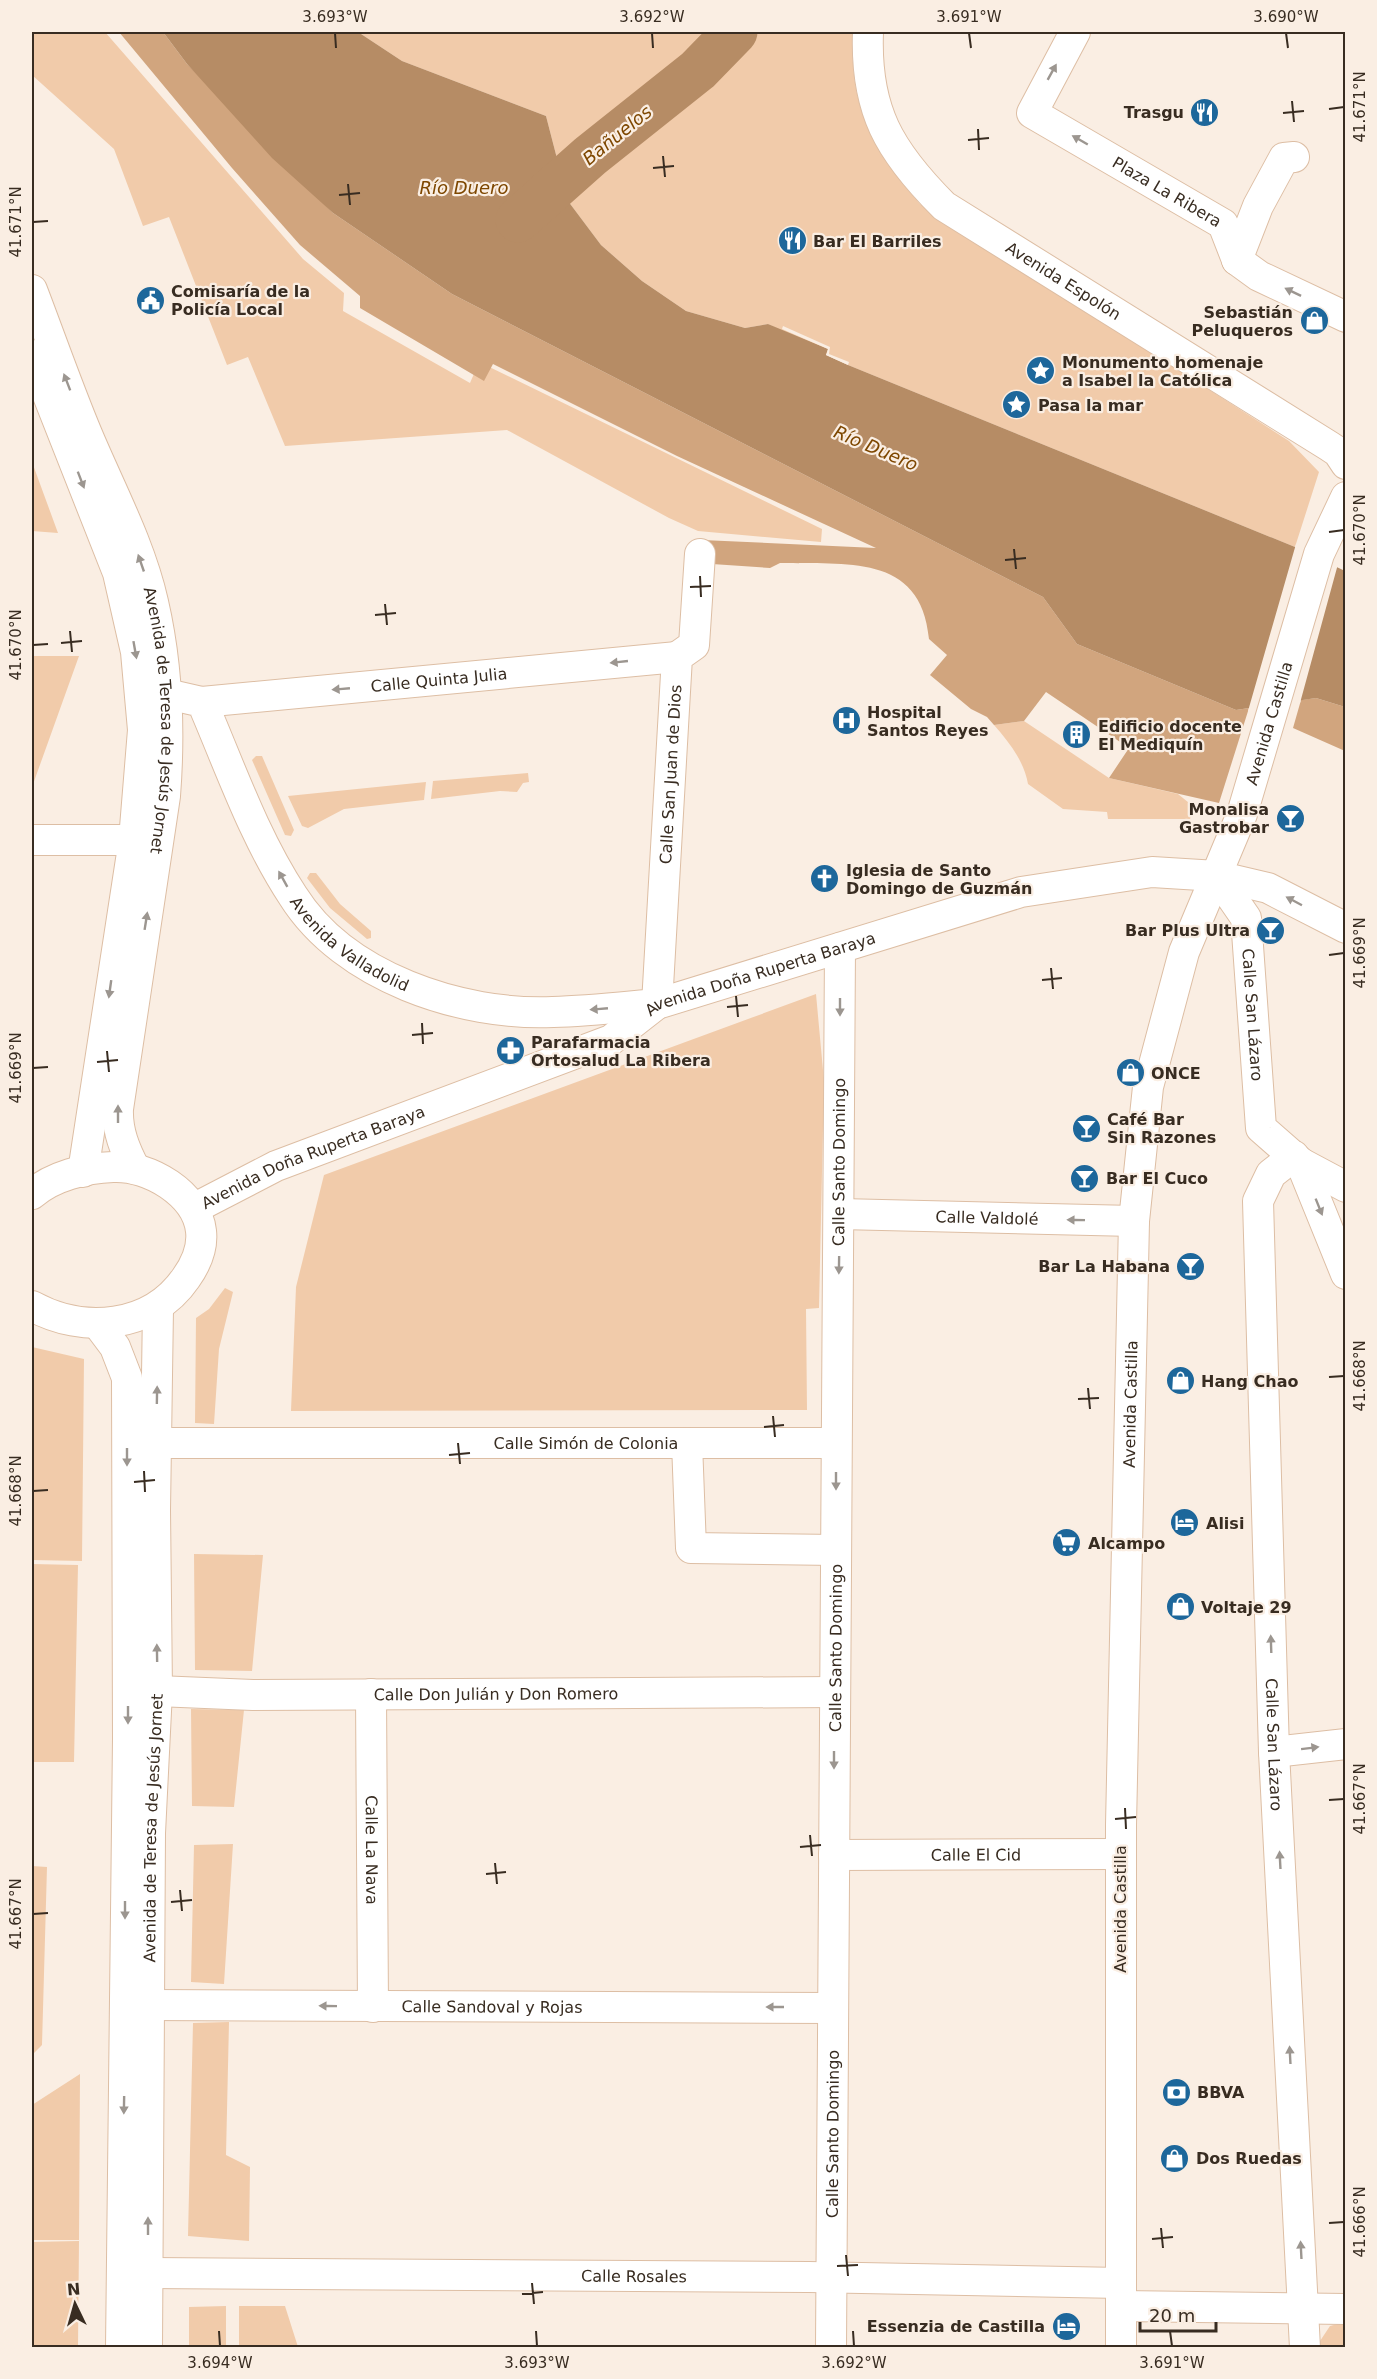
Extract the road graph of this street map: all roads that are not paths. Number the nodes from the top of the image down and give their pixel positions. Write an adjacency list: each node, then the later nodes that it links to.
1 (868, 32): 8 (street, Avenida Espolón)
2 (1075, 32): 4 (street, Plaza La Ribera, one-way to 2)
3 (1294, 157): 4 (street)
4 (1237, 261): 6 (street, one-way to 4)
5 (32, 290): 12 (street, Avenida de Teresa de Jesús Jornet, one-way to 5)
6 (1346, 317)
7 (32, 355): 15 (street, Avenida de Teresa de Jesús Jornet, one-way to 15)
8 (1346, 464)
9 (1346, 497): 16 (street, Avenida Castilla)
10 (700, 554): 11 (street)
11 (677, 657): 13 (street, Calle Quinta Julia, one-way to 13); 19 (street, Calle San Juan de Dios)
12 (167, 694): 13 (street); 21 (street, Avenida de Teresa de Jesús Jornet, one-way to 12)
13 (202, 702): 19 (street, Avenida Valladolid, one-way to 13)
14 (32, 840): 15 (street)
15 (134, 840): 22 (street, Avenida de Teresa de Jesús Jornet, one-way to 22)
16 (1217, 876): 17 (street, Avenida Doña Ruperta Baraya, one-way to 16); 18 (street, Avenida Doña Ruperta Baraya); 20 (street, Calle San Lázaro); 27 (street, Avenida Castilla)
17 (1346, 928)
18 (840, 948): 19 (street, Avenida Doña Ruperta Baraya); 26 (street, Calle Santo Domingo, one-way to 26)
19 (657, 1004): 25 (street, Avenida Doña Ruperta Baraya)
20 (1298, 1160): 23 (street); 28 (street, one-way to 28); 40 (street, Calle San Lázaro, one-way to 20)
21 (135, 1169): 22 (street); 25 (street)
22 (83, 1172): 24 (street)
23 (1346, 1187)
24 (32, 1194)
25 (195, 1208): 30 (street)
26 (840, 1214): 27 (street, Calle Valdolé, one-way to 26); 34 (street, Calle Santo Domingo, one-way to 34)
27 (1134, 1221): 41 (street, Avenida Castilla)
28 (1346, 1274)
29 (32, 1306): 31 (street)
30 (158, 1308): 31 (street); 32 (street, Avenida de Teresa de Jesús Jornet, one-way to 30)
31 (97, 1323): 51 (street, Avenida de Teresa de Jesús Jornet, one-way to 51)
32 (156, 1443): 33 (street, Calle Simón de Colonia); 36 (street, Avenida de Teresa de Jesús Jornet, one-way to 32)
33 (687, 1443): 34 (street, Calle Simón de Colonia); 35 (street)
34 (836, 1443): 35 (street, Calle Santo Domingo, one-way to 35)
35 (836, 1550): 37 (street, Calle Santo Domingo)
36 (157, 1692): 38 (street, Calle Don Julián y Don Romero); 43 (street, Avenida de Teresa de Jesús Jornet)
37 (835, 1692): 38 (street, Calle Don Julián y Don Romero); 42 (street, Calle Santo Domingo, one-way to 42)
38 (370, 1694): 44 (street, Calle La Nava)
39 (1346, 1744): 40 (street, one-way to 39)
40 (1274, 1752): 49 (street, Calle San Lázaro, one-way to 40)
41 (1120, 1854): 42 (street, Calle El Cid); 48 (street, Avenida Castilla)
42 (834, 1855): 45 (street, Calle Santo Domingo)
43 (150, 2005): 44 (street, Calle Sandoval y Rojas, one-way to 43); 46 (street, Avenida de Teresa de Jesús Jornet, one-way to 43)
44 (374, 2007): 45 (street, Calle Sandoval y Rojas, one-way to 44)
45 (833, 2007): 47 (street, Calle Santo Domingo)
46 (148, 2273): 47 (street, Calle Rosales); 52 (street, Avenida de Teresa de Jesús Jornet)
47 (832, 2277): 48 (street, Calle Rosales); 53 (street, Calle Santo Domingo)
48 (1121, 2295): 49 (street, Calle Rosales); 54 (street, Avenida Castilla)
49 (1304, 2308): 50 (street, Calle Rosales); 55 (street, Calle San Lázaro)
50 (1346, 2309)
51 (121, 2348)
52 (147, 2348)
53 (831, 2348)
54 (1121, 2348)
55 (1305, 2348)

